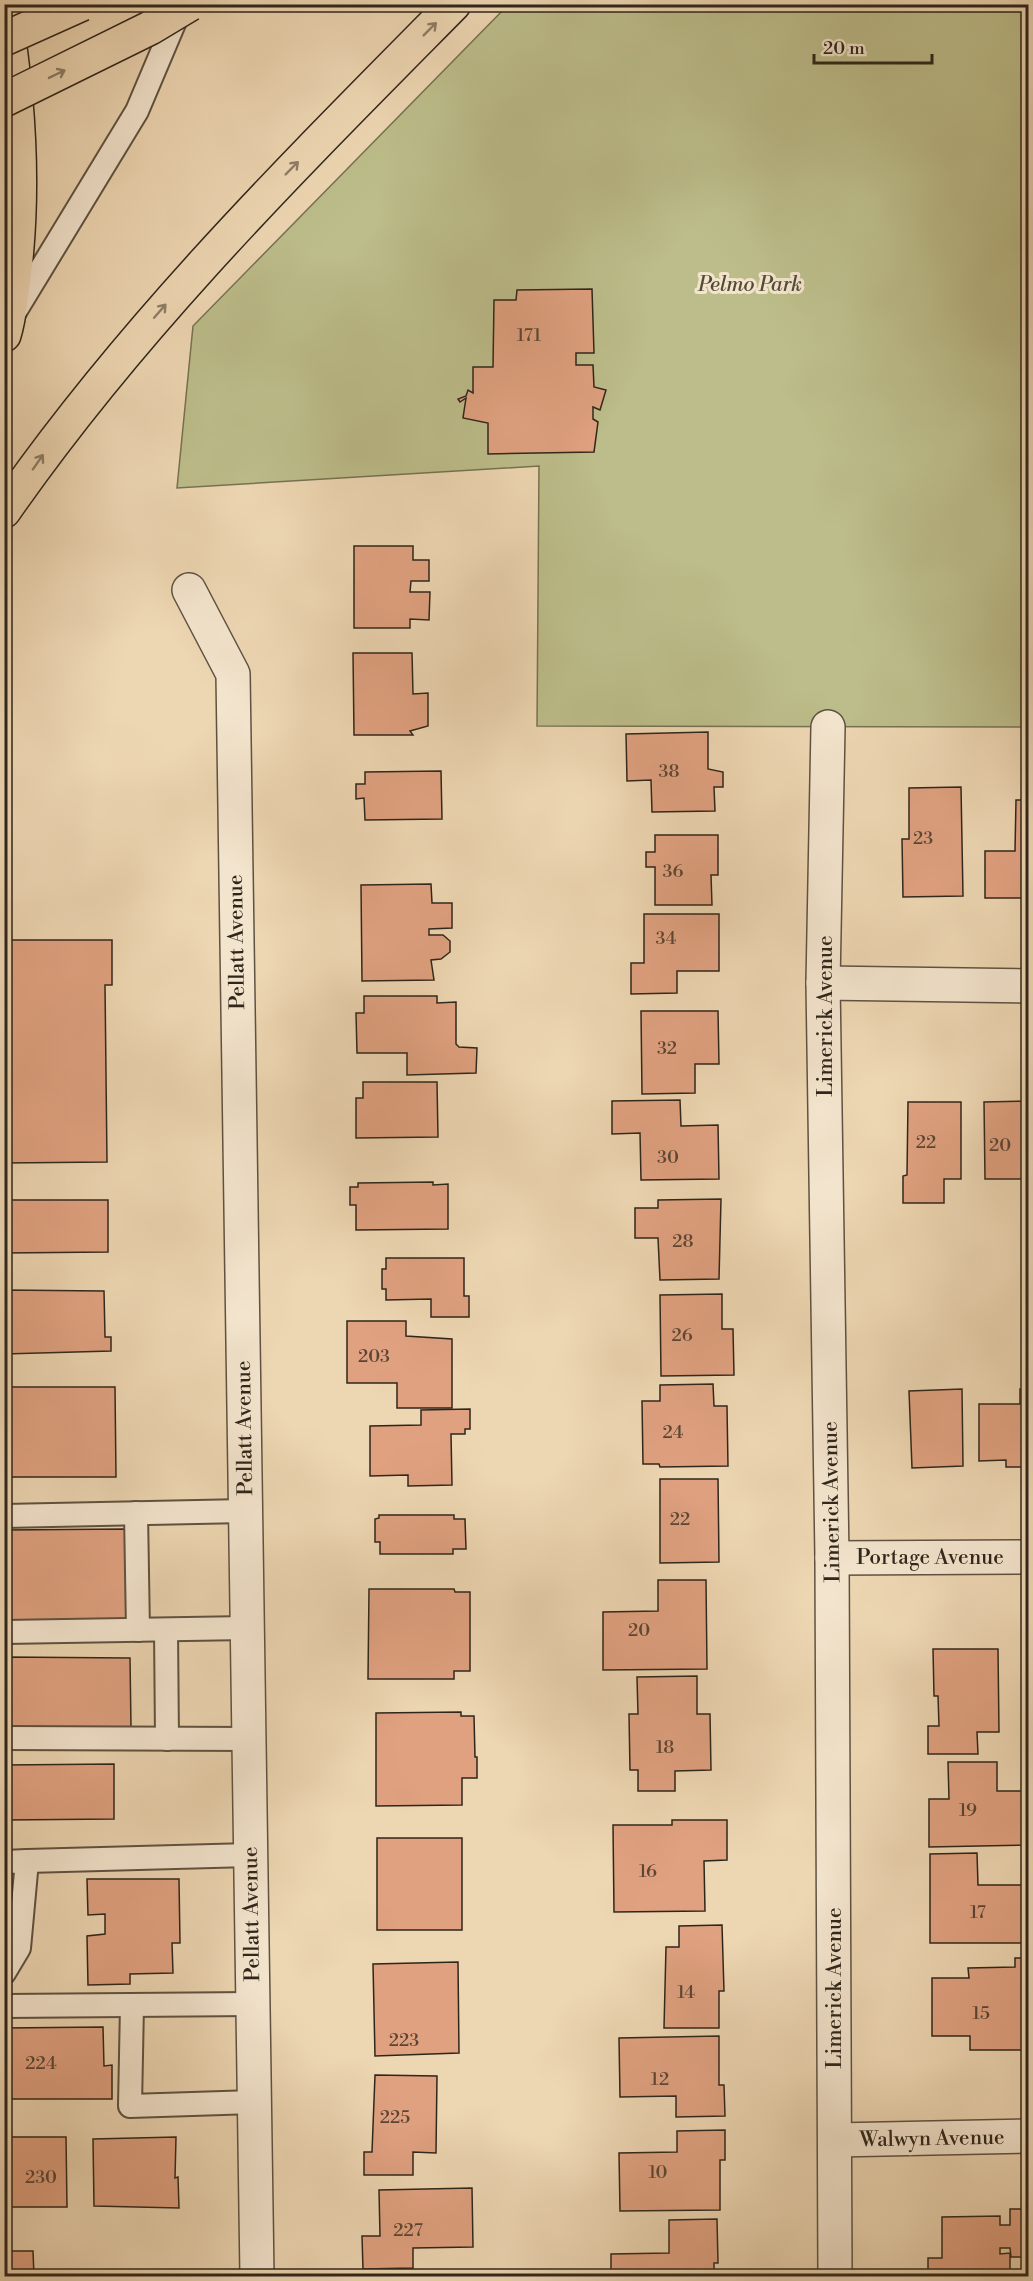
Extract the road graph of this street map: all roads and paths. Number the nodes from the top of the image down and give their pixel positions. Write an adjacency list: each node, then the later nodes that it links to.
1 (82, 4): 6 (highway, bridge)
2 (182, 4): 10 (lane)
3 (190, 4): 7 (highway, one-way to 3, bridge)
4 (454, 4): 11 (highway, one-way to 4)
5 (4, 8): 8 (highway)
6 (4, 39)
7 (4, 100)
8 (19, 130): 9 (highway); 10 (highway)
9 (4, 187)
10 (6, 329)
11 (4, 510)
12 (189, 590): 16 (street, Pellatt Avenue)
13 (828, 727): 14 (street, Limerick Avenue)
14 (824, 983): 15 (street); 20 (street, Limerick Avenue)
15 (1029, 986)
16 (245, 1511): 17 (lane); 21 (street, Pellatt Avenue)
17 (136, 1513): 18 (lane); 22 (lane)
18 (4, 1516)
19 (1029, 1557): 20 (street, Portage Avenue)
20 (832, 1558): 37 (street, Limerick Avenue)
21 (247, 1628): 23 (lane); 27 (street, Pellatt Avenue)
22 (138, 1630): 23 (lane); 24 (lane)
23 (166, 1630): 26 (lane)
24 (4, 1632)
25 (4, 1738): 26 (lane)
26 (167, 1739): 27 (lane)
27 (249, 1739): 28 (street, Pellatt Avenue)
28 (250, 1855): 29 (lane); 32 (street, Pellatt Avenue)
29 (27, 1861): 30 (lane); 31 (lane)
30 (4, 1862)
31 (4, 1973)
32 (253, 2004): 33 (lane); 35 (street, Pellatt Avenue)
33 (132, 2005): 34 (lane); 35 (lane)
34 (4, 2006)
35 (254, 2102): 38 (street, Pellatt Avenue)
36 (1029, 2136): 37 (street, Walwyn Avenue)
37 (835, 2140): 39 (street, Limerick Avenue)
38 (257, 2277)
39 (835, 2277)

